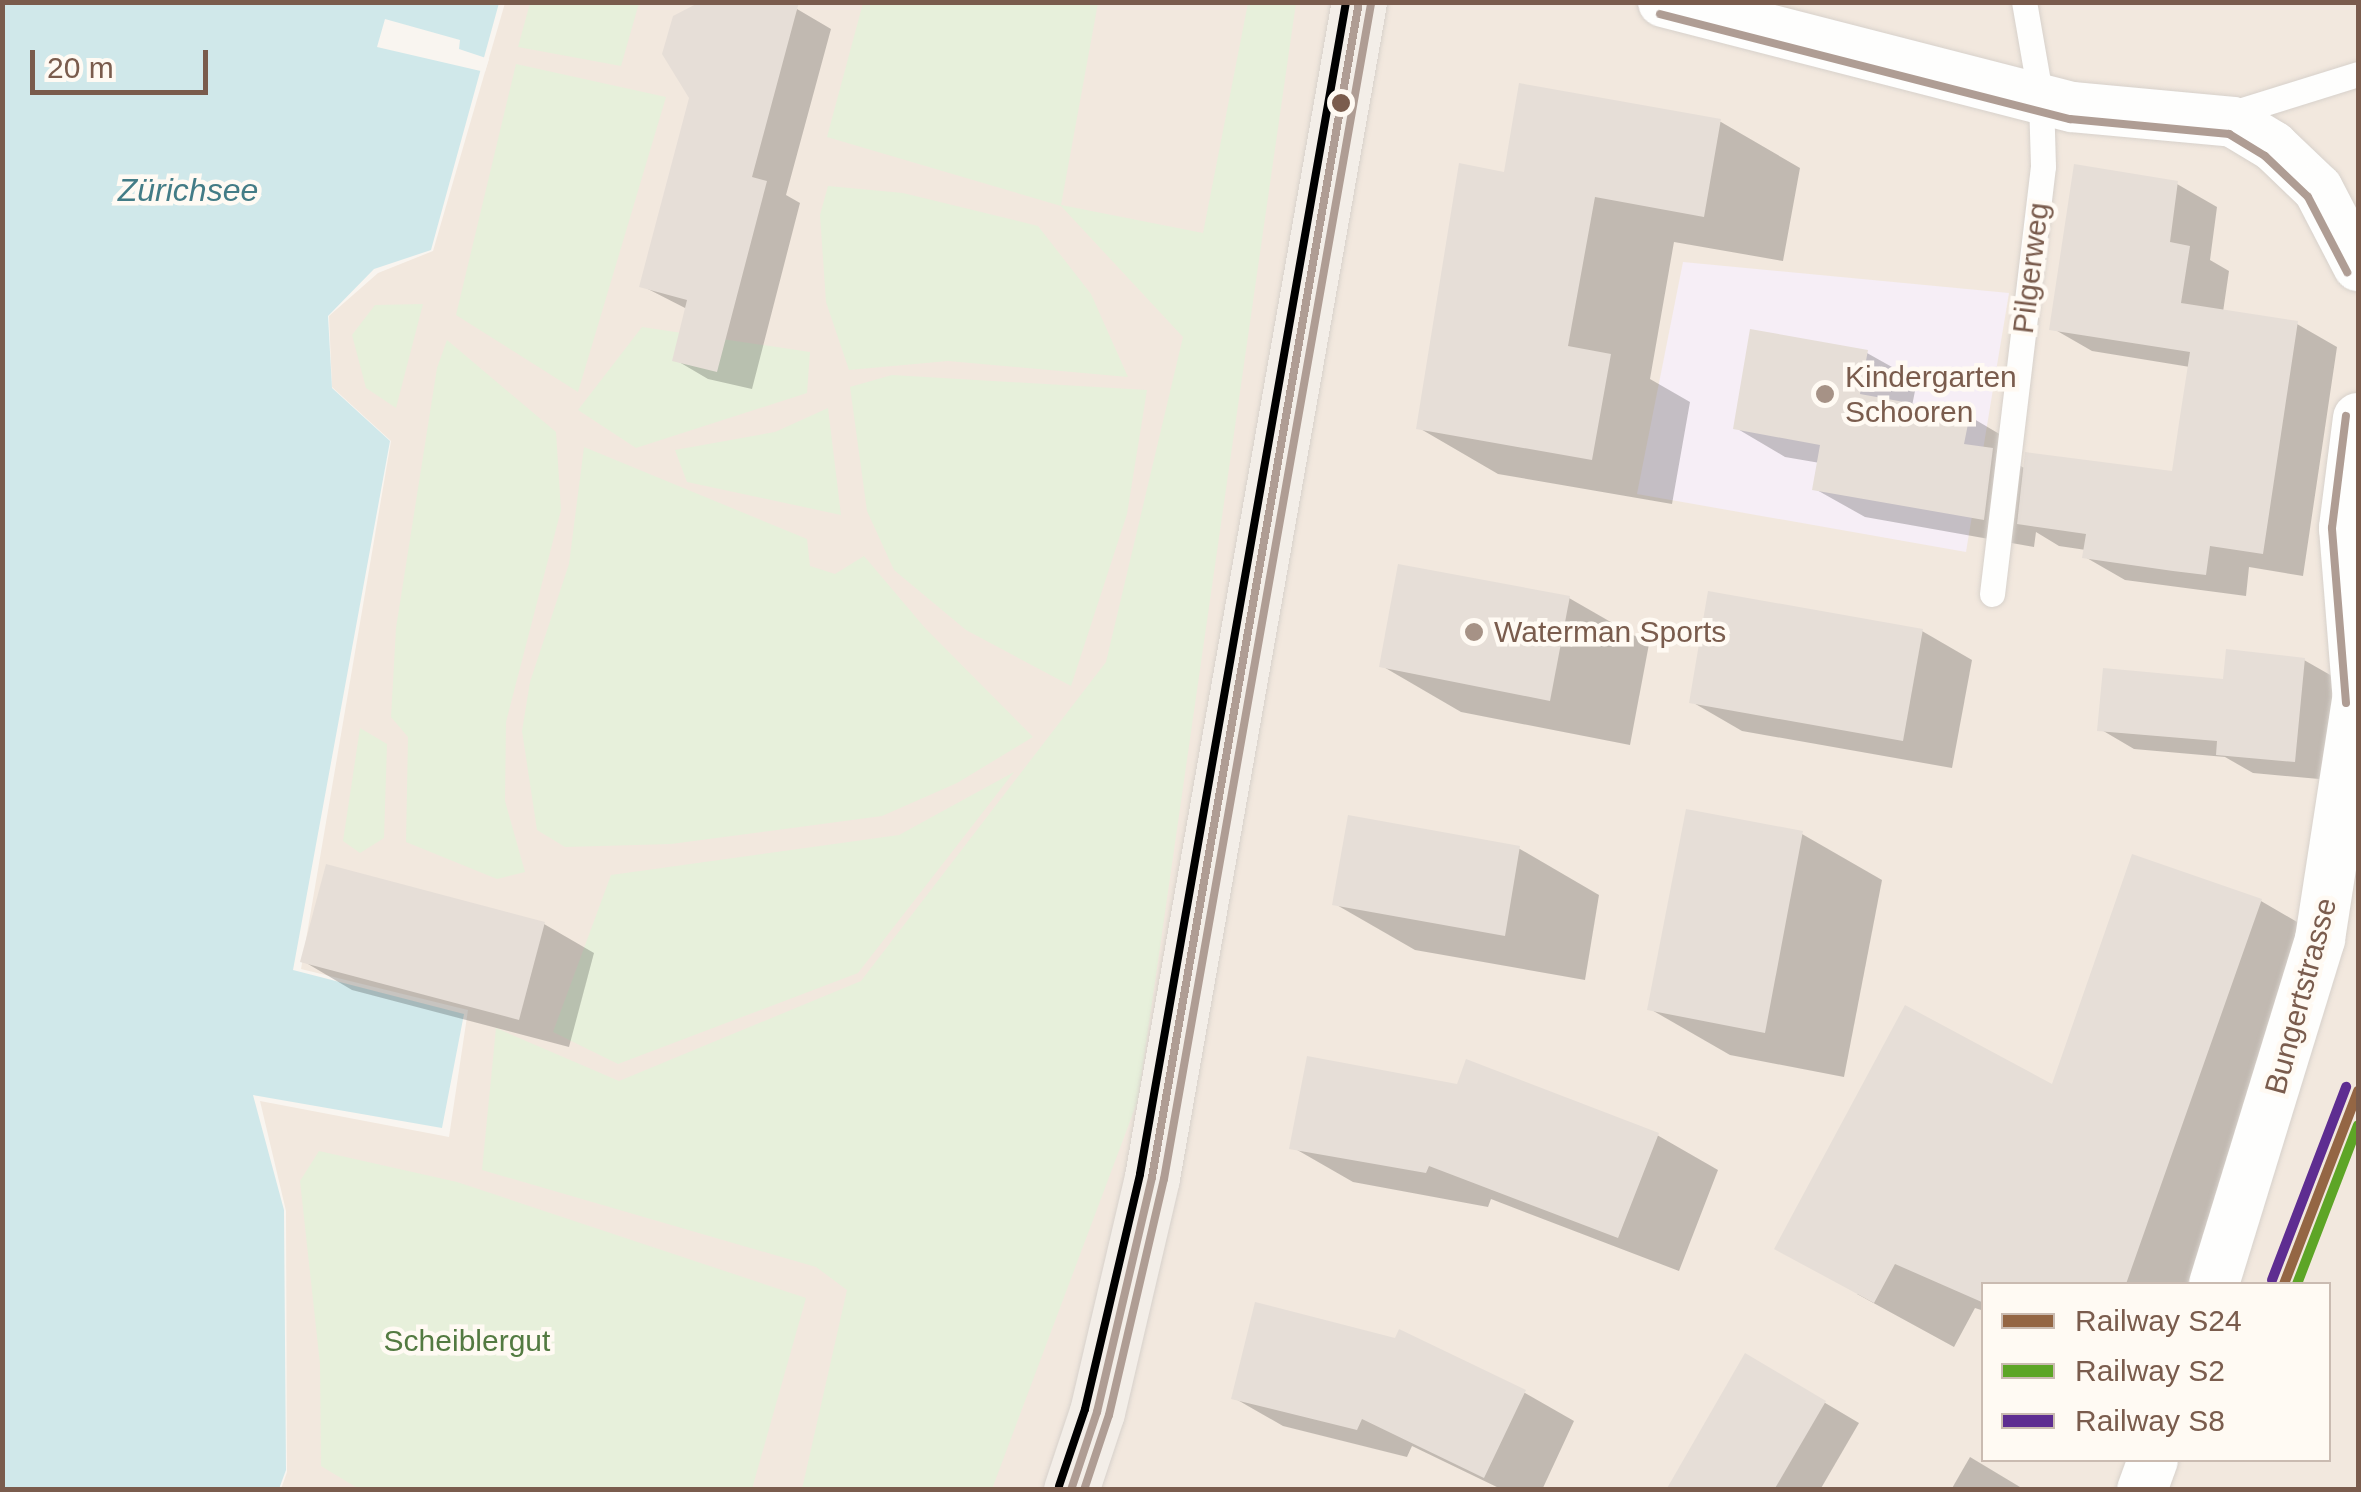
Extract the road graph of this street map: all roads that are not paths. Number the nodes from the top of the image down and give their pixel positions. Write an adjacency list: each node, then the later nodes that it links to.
1 (1359, 2): 13 (main road)
2 (1663, 2): 5 (street)
3 (2024, 2): 5 (lane, Pilgerweg)
4 (2358, 74): 6 (lane)
5 (2041, 99): 6 (street); 9 (lane, Pilgerweg)
6 (2214, 118): 7 (street)
7 (2358, 266)
8 (2358, 418): 10 (street, Bungertstrasse)
9 (1992, 594)
10 (2358, 702): 11 (street, Bungertstrasse)
11 (2215, 1282)
12 (2152, 1462): 14 (street)
13 (1071, 1490)
14 (2142, 1490)

